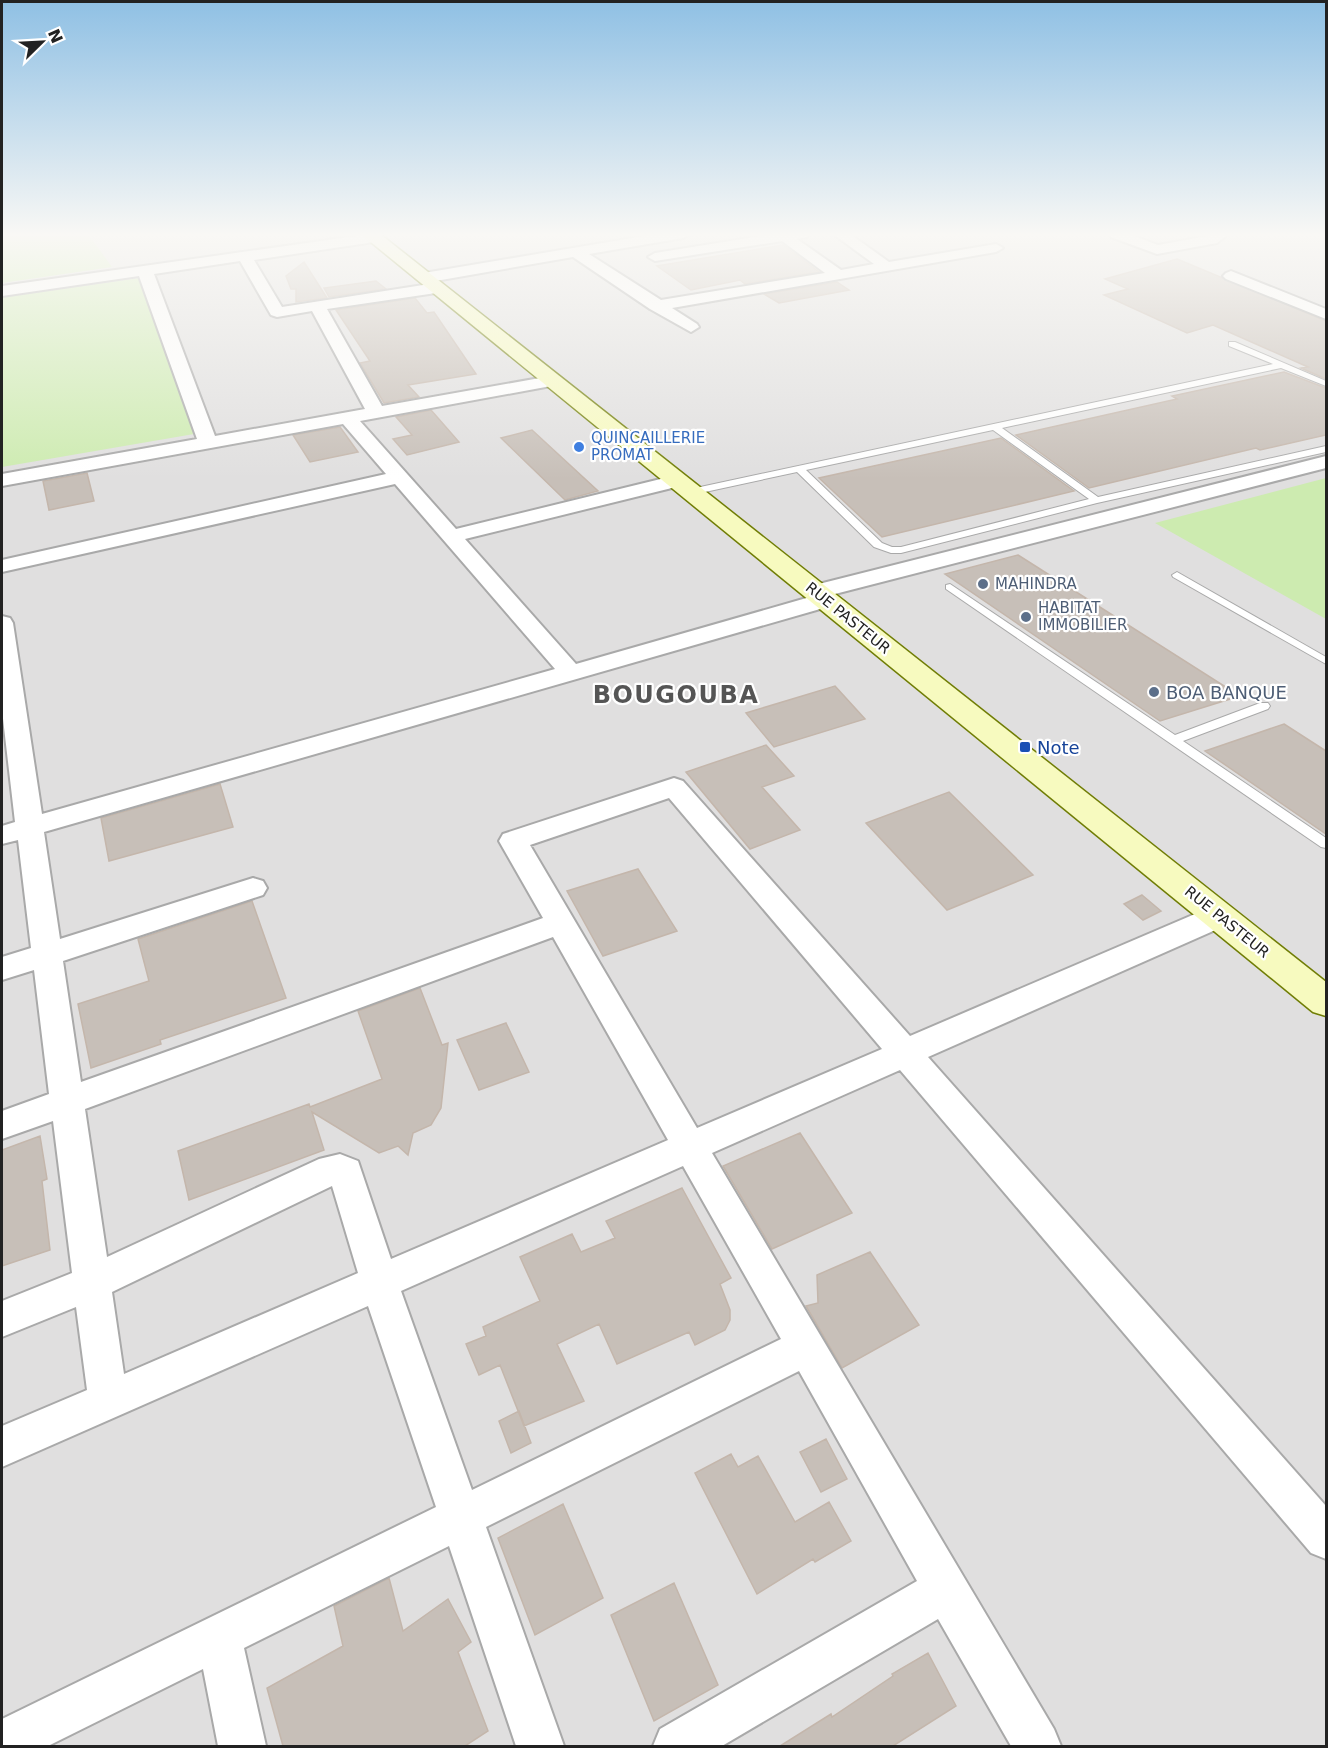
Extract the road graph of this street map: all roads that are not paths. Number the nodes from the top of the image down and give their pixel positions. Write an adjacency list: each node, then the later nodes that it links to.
1 (161, 316): 13 (street)
2 (322, 316): 10 (street)
3 (470, 316): 8 (main road, RUE PASTEUR)
4 (672, 316): 5 (street)
5 (691, 327)
6 (1232, 344): 7 (lane)
7 (1282, 365): 9 (lane); 12 (lane)
8 (551, 381): 10 (street); 19 (main road, RUE PASTEUR)
9 (1326, 384)
10 (376, 412): 11 (street)
11 (347, 417): 13 (street); 17 (street)
12 (995, 427): 16 (lane); 20 (lane)
13 (208, 442): 18 (street)
14 (1326, 449): 20 (lane)
15 (1326, 462): 25 (street)
16 (799, 469): 19 (lane); 20 (lane)
17 (399, 477): 21 (street); 22 (street)
18 (2, 480)
19 (684, 487): 21 (street); 25 (main road, RUE PASTEUR)
20 (1096, 500)
21 (451, 536): 28 (street)
22 (2, 566)
23 (1177, 575): 27 (lane)
24 (950, 587): 31 (lane)
25 (820, 596): 28 (street); 35 (main road, RUE PASTEUR)
26 (2, 637): 30 (street)
27 (1326, 661)
28 (571, 673): 32 (street)
29 (1264, 706): 31 (lane)
30 (8, 727): 32 (street)
31 (1174, 740): 33 (lane)
32 (15, 831): 37 (street)
33 (1326, 844)
34 (253, 888): 37 (street)
35 (1219, 916): 39 (main road, RUE PASTEUR); 40 (street)
36 (560, 923): 40 (street); 41 (street); 43 (street)
37 (47, 954): 38 (street); 41 (street)
38 (2, 969)
39 (1324, 997)
40 (906, 1054): 43 (street); 51 (street)
41 (67, 1101): 42 (street); 45 (street)
42 (2, 1125)
43 (690, 1147): 44 (street); 47 (street)
44 (379, 1282): 45 (street); 48 (street); 50 (street)
45 (92, 1283): 46 (street); 48 (street)
46 (2, 1318)
47 (806, 1347): 50 (street); 52 (street)
48 (108, 1400): 49 (street)
49 (2, 1447)
50 (461, 1517): 53 (street); 56 (street)
51 (1326, 1538)
52 (946, 1589): 57 (street); 58 (street)
53 (219, 1637): 54 (street); 55 (street)
54 (2, 1744)
55 (243, 1746)
56 (540, 1746)
57 (677, 1746)
58 (1038, 1746)

